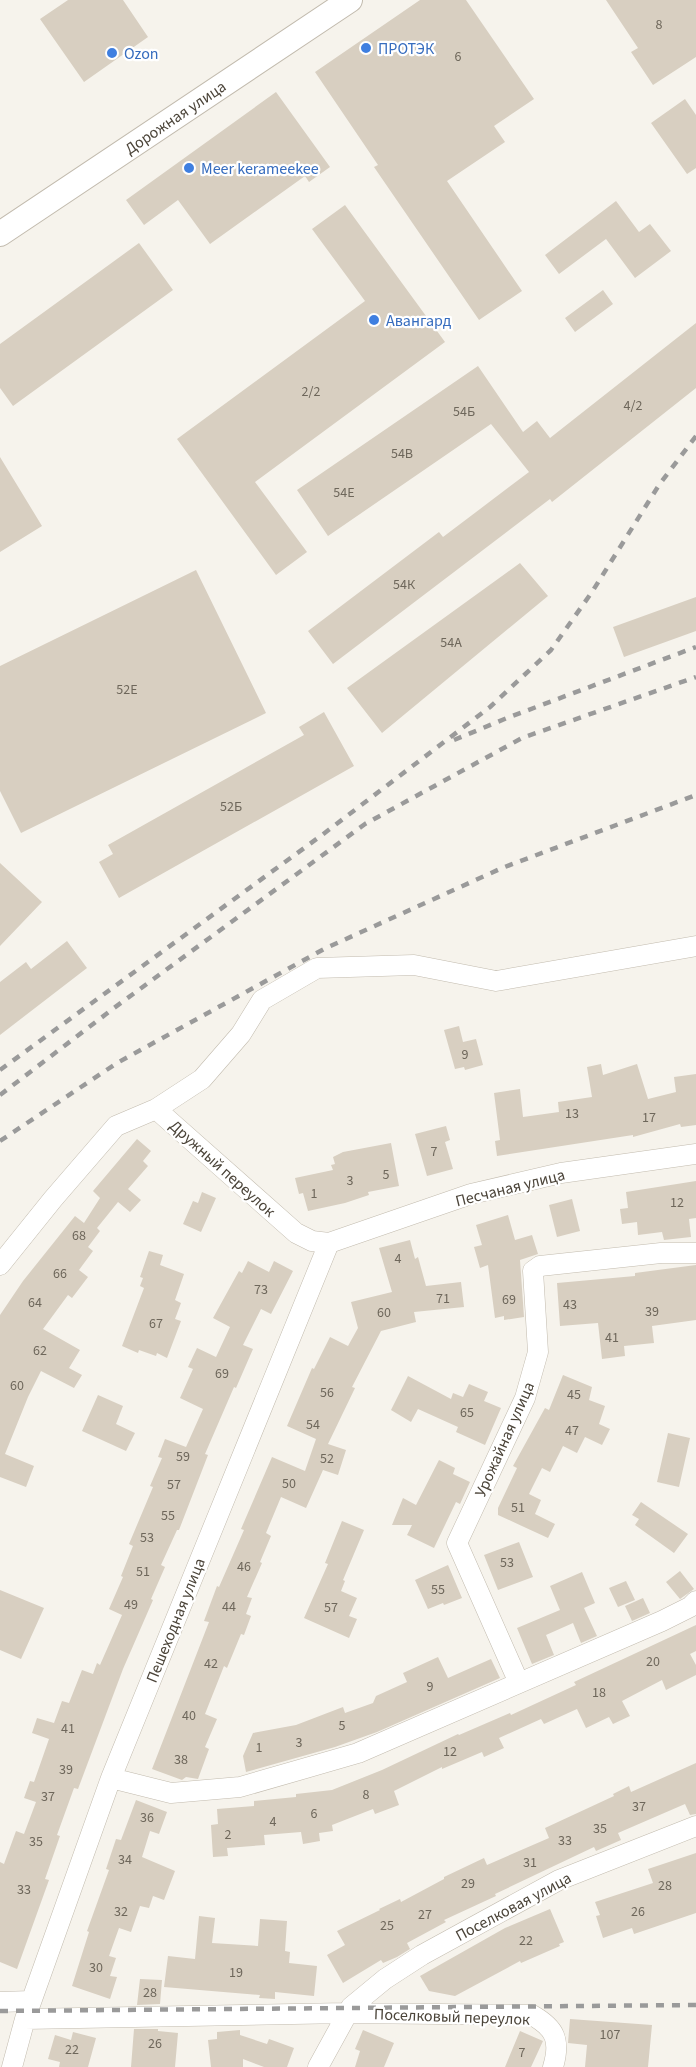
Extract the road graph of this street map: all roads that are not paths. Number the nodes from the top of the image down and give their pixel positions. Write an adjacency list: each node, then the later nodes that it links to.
1 (350, 0): 2 (street, Дорожная улица)
2 (0, 234)
3 (696, 946): 4 (street)
4 (156, 1109): 6 (street, Дружный переулок); 8 (street, Дружный переулок)
5 (696, 1154): 6 (street, Песчаная улица)
6 (329, 1243): 11 (street, Пешеходная улица)
7 (696, 1253): 10 (street, Урожайная улица)
8 (0, 1265)
9 (696, 1601): 10 (street)
10 (519, 1683): 11 (street)
11 (111, 1778): 14 (street, Пешеходная улица)
12 (696, 1826): 15 (street, Поселковая улица)
13 (0, 2001): 14 (street)
14 (28, 2010): 15 (street); 16 (street, Пешеходная улица)
15 (346, 2013): 17 (street, Поселковая улица); 18 (street, Поселковый переулок)
16 (12, 2067)
17 (318, 2067)
18 (553, 2067)

